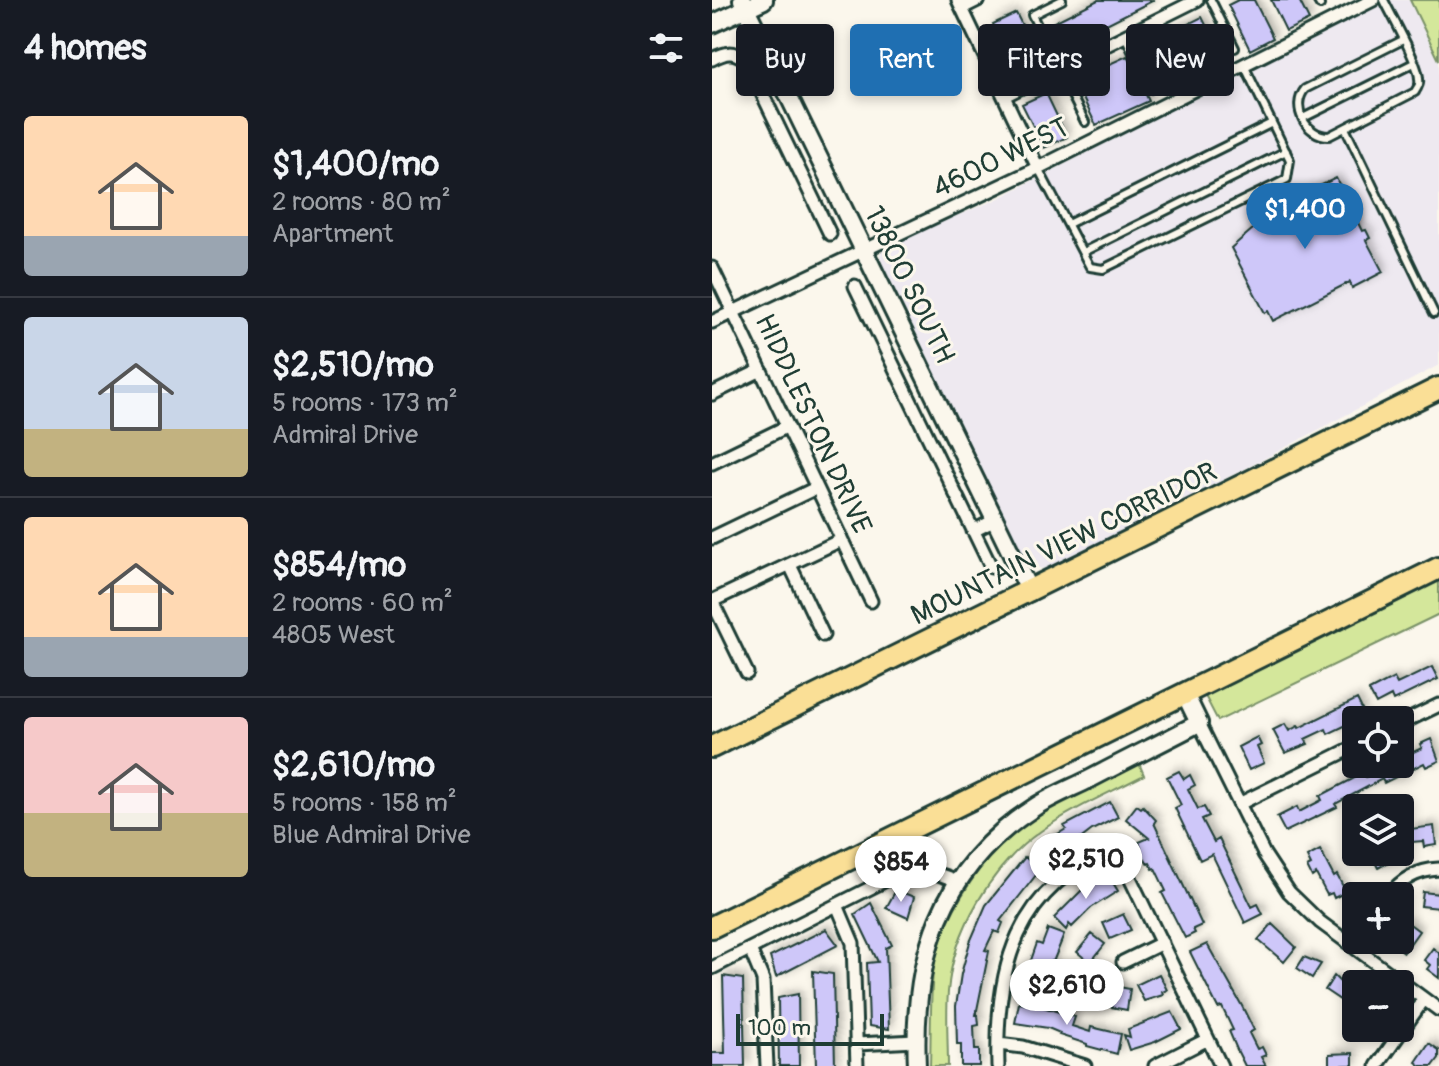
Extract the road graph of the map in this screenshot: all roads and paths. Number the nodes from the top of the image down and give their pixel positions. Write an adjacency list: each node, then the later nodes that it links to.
1 (764, 0): 8 (street)
2 (978, 0): 9 (street)
3 (1062, 0): 12 (lane)
4 (1197, 0): 13 (street)
5 (1211, 0): 17 (lane)
6 (1373, 0): 20 (street, 4600 WEST)
7 (1384, 0): 14 (lane)
8 (744, 4): 10 (street); 11 (street, 13800 SOUTH)
9 (960, 4): 15 (street)
10 (712, 24)
11 (754, 24)
12 (1036, 24)
13 (1125, 36): 16 (street)
14 (1403, 40): 19 (lane); 26 (lane)
15 (978, 42)
16 (1110, 44)
17 (1235, 48)
18 (712, 59): 25 (street)
19 (1414, 63): 26 (lane); 29 (lane)
20 (1244, 65): 28 (lane); 31 (street, 4600 WEST)
21 (775, 96): 25 (street)
22 (789, 96): 32 (street, 13800 SOUTH)
23 (1004, 96): 31 (street)
24 (1072, 96): 27 (lane)
25 (765, 101): 33 (street)
26 (1303, 118): 29 (lane)
27 (1085, 122)
28 (1272, 123): 30 (lane); 34 (lane)
29 (1345, 128): 41 (lane)
30 (1286, 151): 37 (lane); 37 (lane)
31 (1038, 168): 34 (lane); 36 (street, 4600 WEST)
32 (827, 176): 33 (street); 36 (street, 13800 SOUTH)
33 (806, 186): 35 (street)
34 (1068, 224): 37 (lane)
35 (830, 234)
36 (863, 250): 40 (street, 4600 WEST); 43 (street, 13800 SOUTH)
37 (1083, 252)
38 (712, 268): 40 (street, HIDDLESTON DRIVE)
39 (855, 286): 44 (street)
40 (734, 311): 42 (street, 4600 WEST); 45 (street, HIDDLESTON DRIVE)
41 (1434, 313)
42 (712, 322)
43 (899, 324): 44 (street); 51 (street, 13800 SOUTH)
44 (878, 335): 52 (street)
45 (761, 370): 47 (street); 48 (street, HIDDLESTON DRIVE)
46 (1439, 388): 58 (highway, MOUNTAIN VIEW CORRIDOR)
47 (712, 394)
48 (786, 427): 49 (street); 50 (street, HIDDLESTON DRIVE)
49 (712, 463)
50 (816, 488): 53 (street); 54 (street, HIDDLESTON DRIVE)
51 (995, 520): 52 (street); 58 (street, 13800 SOUTH)
52 (973, 531): 56 (street)
53 (712, 538)
54 (841, 540): 55 (street); 60 (street, HIDDLESTON DRIVE)
55 (790, 565): 59 (street); 61 (street)
56 (991, 567)
57 (1439, 568): 63 (highway)
58 (1030, 592): 67 (highway, MOUNTAIN VIEW CORRIDOR)
59 (712, 601): 62 (street)
60 (871, 601)
61 (823, 635)
62 (747, 673)
63 (1185, 694): 66 (street); 74 (highway)
64 (1439, 705): 65 (street)
65 (1414, 717)
66 (1199, 723): 69 (street); 71 (street)
67 (712, 747)
68 (1342, 753): 69 (street)
69 (1239, 804): 75 (street)
70 (1439, 869): 72 (street)
71 (957, 881): 73 (street); 84 (street)
72 (1400, 882)
73 (837, 905): 77 (street); 85 (street)
74 (712, 927)
75 (1342, 935)
76 (1162, 943): 79 (street); 83 (street); 86 (street)
77 (750, 949): 80 (street); 87 (street)
78 (1368, 954): 81 (street)
79 (1123, 962)
80 (712, 968)
81 (1424, 999): 82 (street); 94 (street)
82 (1439, 1010)
83 (1208, 1039): 92 (street); 93 (street)
84 (916, 1041): 85 (street); 89 (street)
85 (857, 1044): 88 (street)
86 (998, 1044): 90 (street); 91 (street)
87 (767, 1066)
88 (857, 1066)
89 (917, 1066)
90 (998, 1066)
91 (1085, 1066)
92 (1155, 1066)
93 (1221, 1066)
94 (1377, 1066)

